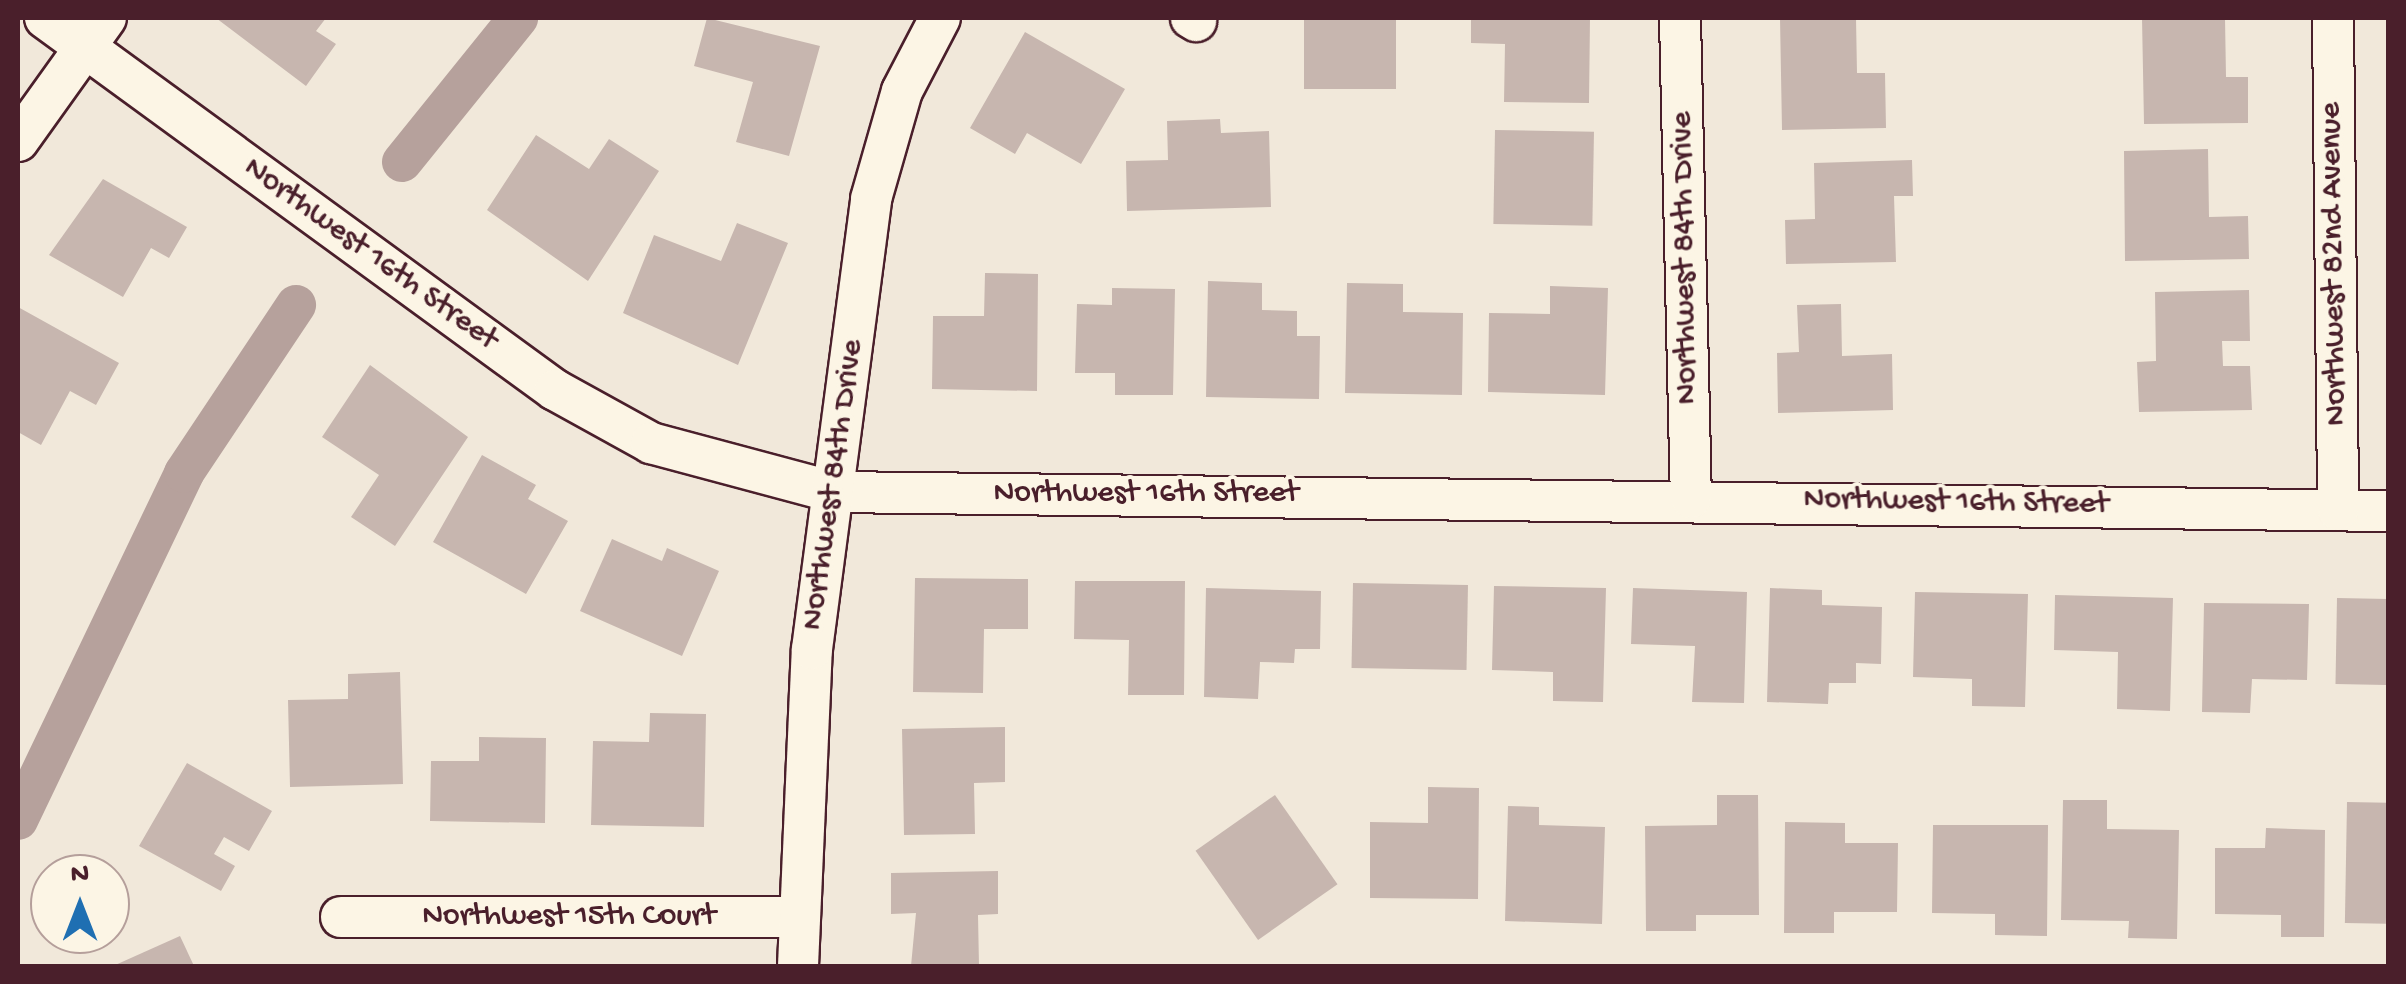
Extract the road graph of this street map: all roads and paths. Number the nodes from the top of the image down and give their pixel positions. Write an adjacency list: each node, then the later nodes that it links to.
1 (45, 18): 5 (street, Northwest 16th Street)
2 (940, 18): 7 (street, Northwest 84th Drive)
3 (1680, 18): 8 (street, Northwest 84th Drive)
4 (2333, 18): 9 (street, Northwest 82nd Avenue)
5 (95, 31): 6 (street); 7 (street, Northwest 16th Street)
6 (18, 141)
7 (834, 492): 8 (street, Northwest 16th Street); 12 (street, Northwest 84th Drive)
8 (1691, 498): 9 (street, Northwest 16th Street)
9 (2338, 510): 10 (street, Northwest 16th Street)
10 (2388, 511)
11 (342, 917): 12 (street, Northwest 15th Court)
12 (797, 917): 13 (street, Northwest 84th Drive)
13 (798, 966)

